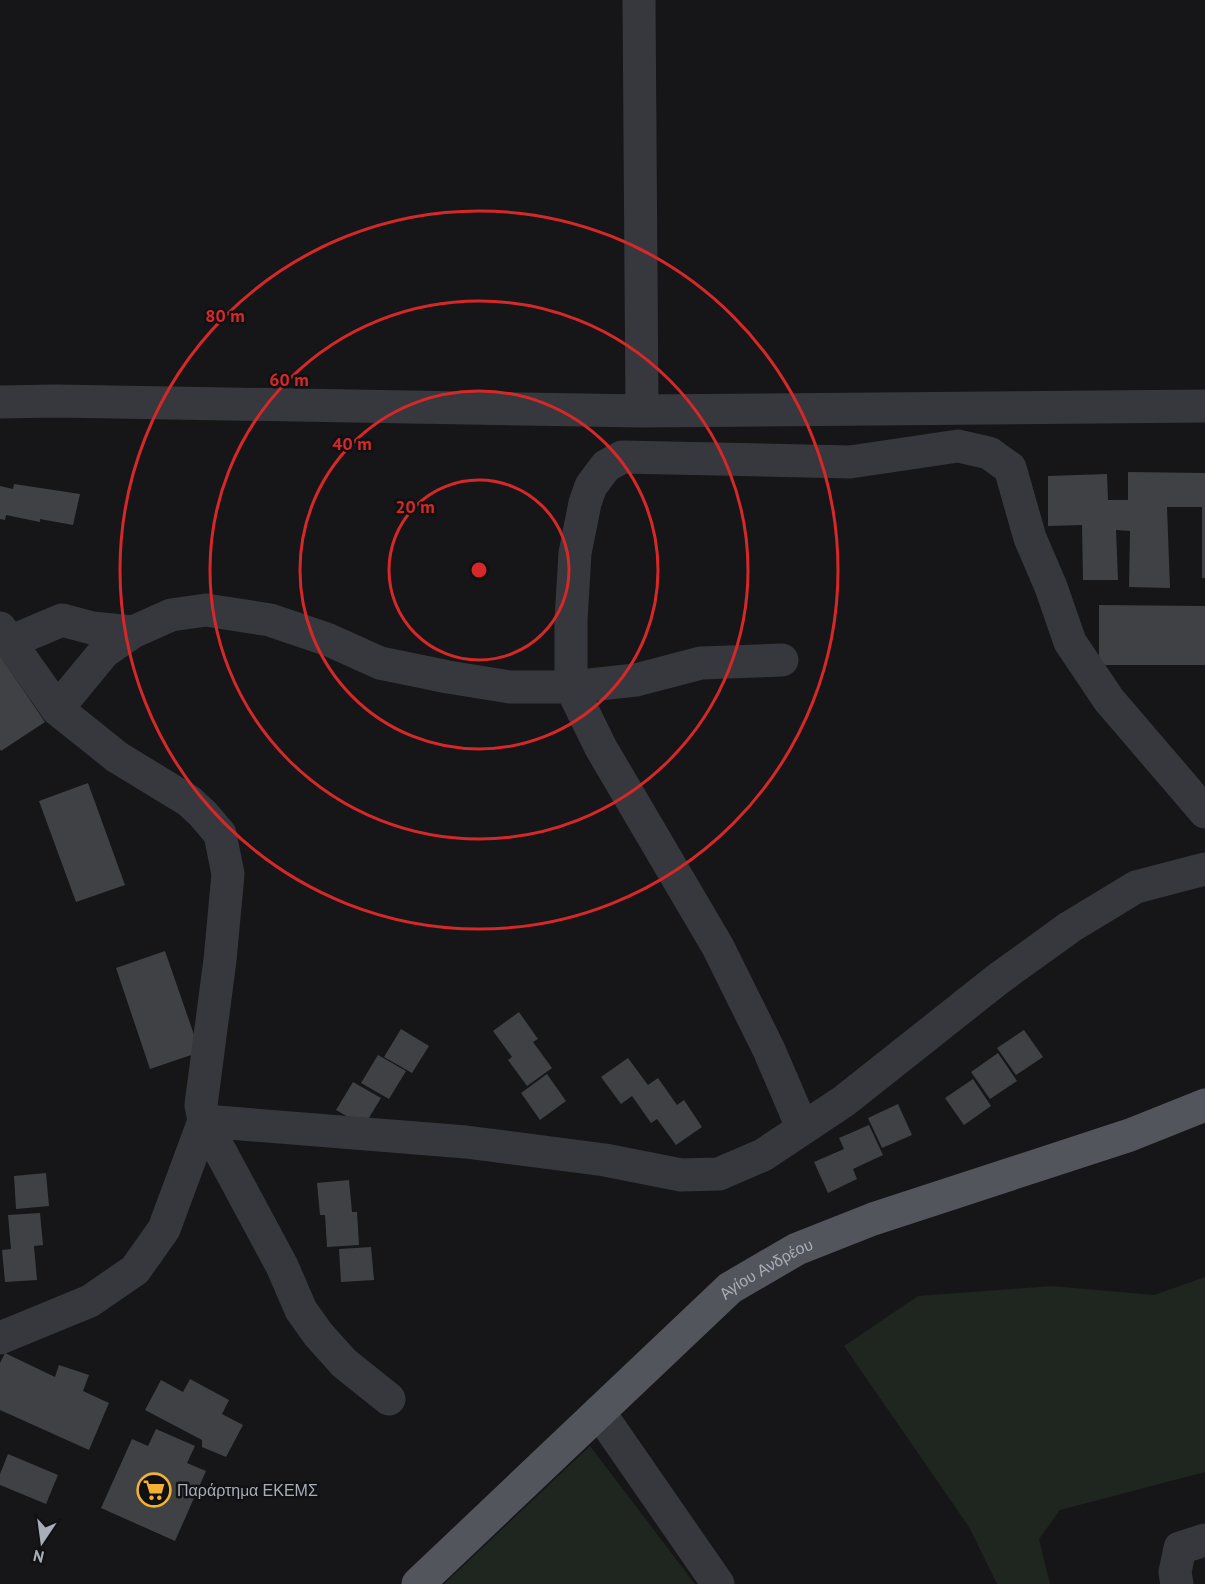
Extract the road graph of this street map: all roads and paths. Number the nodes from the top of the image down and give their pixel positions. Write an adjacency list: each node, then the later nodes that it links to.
1 (639, 0): 4 (street)
2 (0, 402): 4 (street)
3 (1205, 406): 4 (street)
4 (642, 411)
5 (133, 632): 6 (street); 8 (street); 9 (street)
6 (5, 635): 9 (street)
7 (782, 660): 8 (street)
8 (571, 687): 10 (street); 14 (street)
9 (57, 709): 13 (street)
10 (1205, 812)
11 (1205, 869): 14 (street)
12 (1205, 1105): 17 (main road, Αγίου Ανδρέου)
13 (204, 1121): 14 (street); 15 (street); 16 (street)
14 (802, 1127)
15 (0, 1338)
16 (389, 1399)
17 (599, 1412): 19 (main road, Αγίου Ανδρέου); 20 (street)
18 (1205, 1540): 21 (street)
19 (418, 1584)
20 (718, 1584)
21 (1177, 1584)

